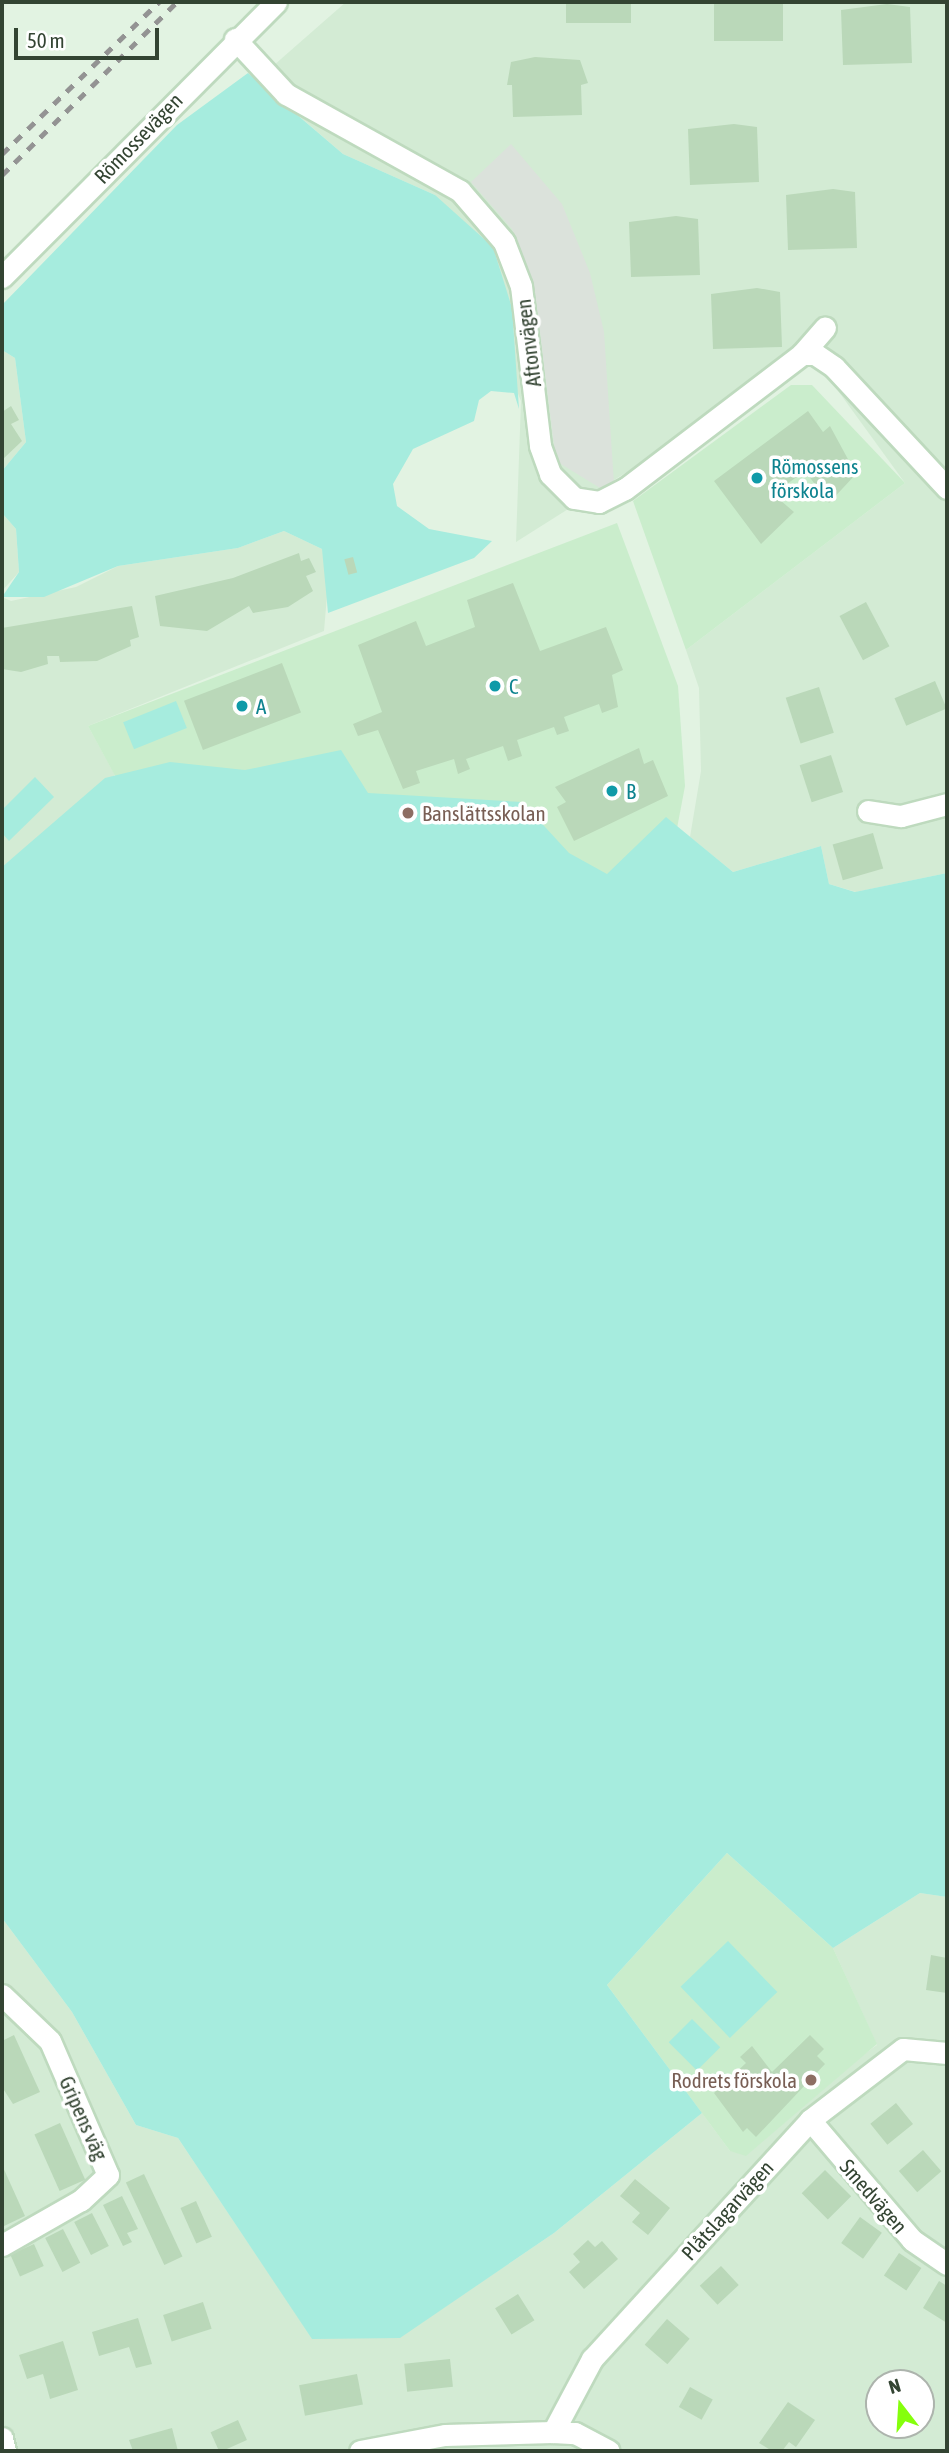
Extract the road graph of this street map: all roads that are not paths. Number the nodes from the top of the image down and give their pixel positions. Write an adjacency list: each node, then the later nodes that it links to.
1 (276, 2): 2 (street, Römossevägen)
2 (235, 39): 3 (street, Römossevägen); 5 (street, Aftonvägen)
3 (2, 277)
4 (825, 328): 5 (street, Aftonvägen)
5 (802, 354): 6 (street)
6 (947, 488)
7 (947, 804): 8 (street)
8 (868, 811)
9 (2, 1995): 12 (street, Gripens väg)
10 (947, 2053): 11 (street, Plåtslagarvägen)
11 (810, 2120): 13 (street, Smedvägen); 14 (street, Plåtslagarvägen)
12 (2, 2245)
13 (947, 2264)
14 (553, 2432): 17 (street); 18 (street)
15 (2, 2438): 16 (street)
16 (5, 2451)
17 (360, 2451)
18 (609, 2451)

